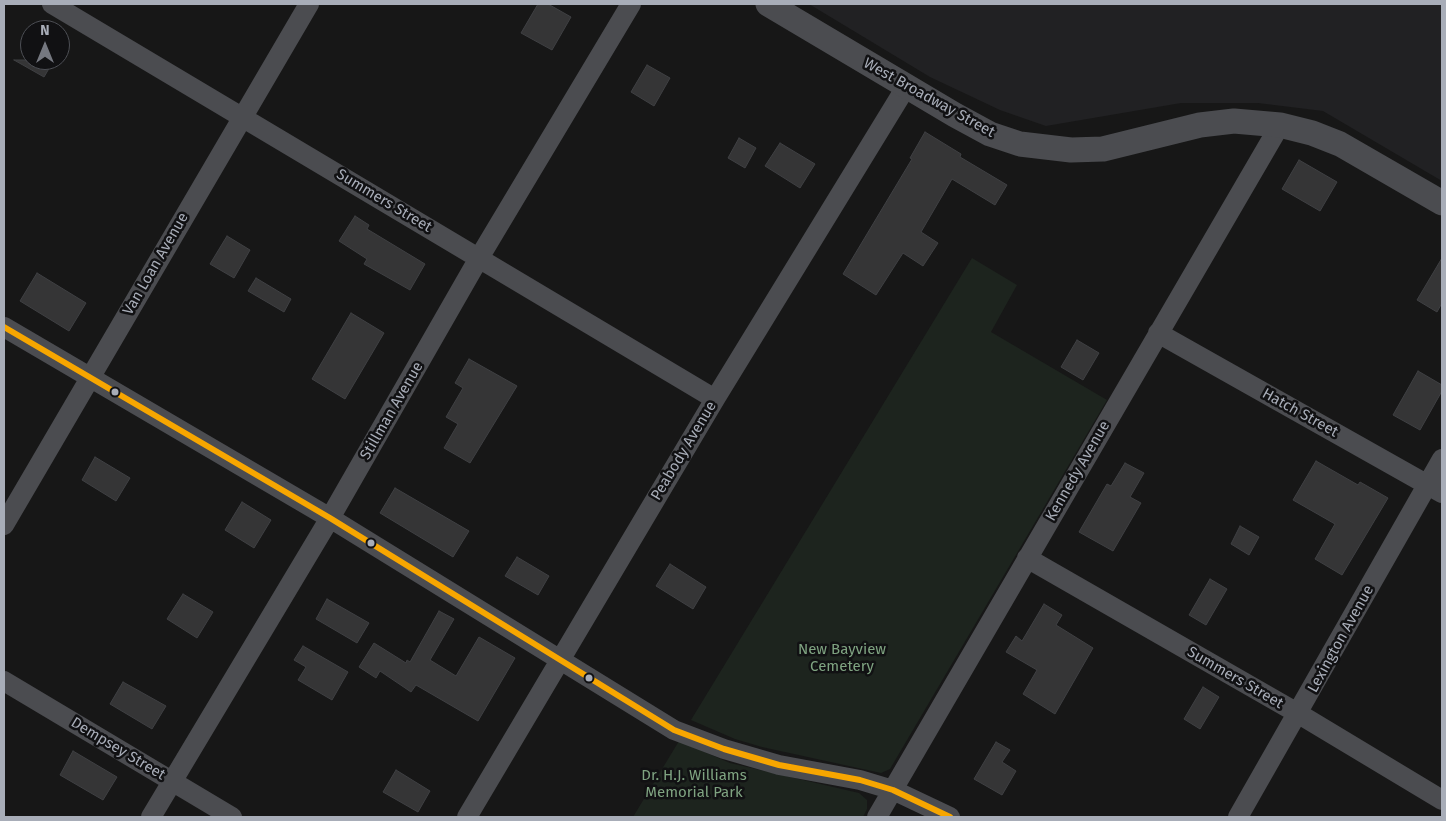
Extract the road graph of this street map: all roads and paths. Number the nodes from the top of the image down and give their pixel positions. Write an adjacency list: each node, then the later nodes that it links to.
1 (52, 4): 6 (street, Summers Street)
2 (309, 4): 6 (street, Van Loan Avenue)
3 (631, 4): 9 (street, Stillman Avenue)
4 (768, 4): 5 (street, West Broadway Street)
5 (906, 87): 7 (street, West Broadway Street); 13 (street, Peabody Avenue)
6 (242, 116): 9 (street, Summers Street); 12 (street, Van Loan Avenue)
7 (1280, 125): 8 (street, West Broadway Street); 11 (street, Kennedy Avenue)
8 (1442, 203)
9 (479, 258): 13 (street, Summers Street); 16 (street, Stillman Avenue)
10 (4, 327): 12 (street)
11 (1158, 333): 15 (street, Hatch Street); 18 (street, Kennedy Avenue)
12 (91, 379): 16 (street); 17 (street, Van Loan Avenue)
13 (715, 399): 19 (street, Peabody Avenue)
14 (1442, 459): 15 (street, Lexington Avenue)
15 (1435, 489): 21 (street, Lexington Avenue)
16 (330, 518): 19 (street); 22 (street, Stillman Avenue)
17 (4, 525)
18 (1027, 558): 21 (street, Summers Street); 23 (street, Kennedy Avenue)
19 (560, 661): 23 (street); 27 (street, Peabody Avenue)
20 (4, 681): 22 (street, Dempsey Street)
21 (1298, 714): 24 (street, Summers Street); 30 (street, Lexington Avenue)
22 (173, 783): 25 (street, Stillman Avenue); 26 (street, Dempsey Street)
23 (892, 790): 28 (street, Kennedy Avenue); 29 (street)
24 (1442, 800)
25 (151, 817)
26 (232, 817)
27 (467, 817)
28 (877, 817)
29 (950, 817)
30 (1238, 817)

